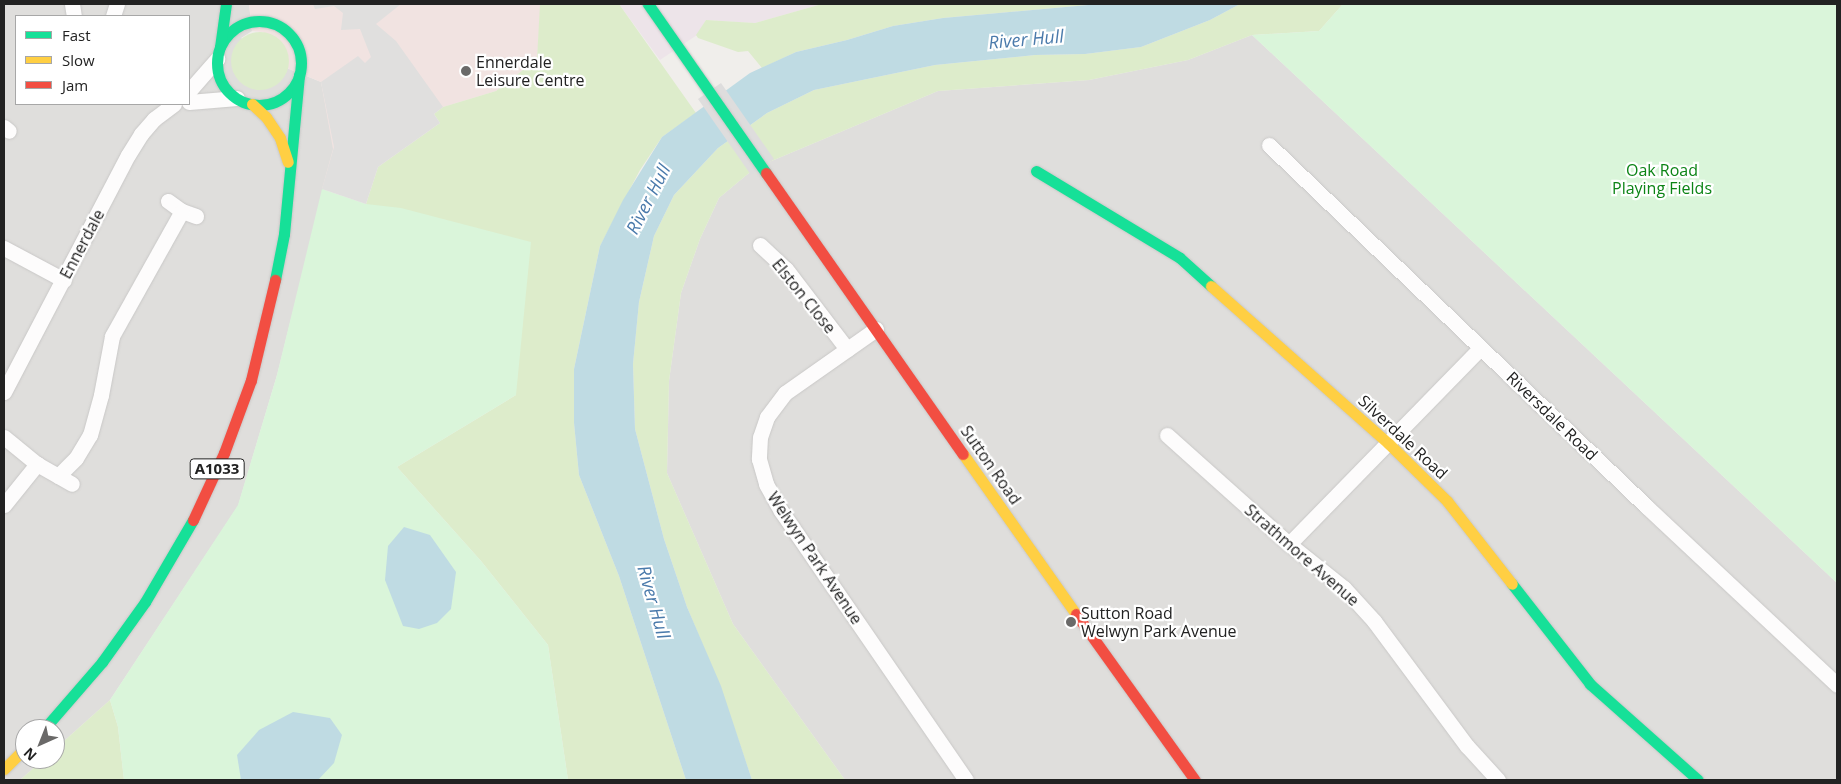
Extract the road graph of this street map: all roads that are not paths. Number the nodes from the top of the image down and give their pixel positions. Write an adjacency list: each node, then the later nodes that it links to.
1 (226, 4): 5 (main road)
2 (648, 4): 19 (main road, Sutton Road)
3 (271, 8): 4 (main road)
4 (276, 25): 5 (main road); 6 (main road)
5 (219, 53): 7 (street); 8 (main road)
6 (299, 75): 10 (main road); 13 (main road, A1033)
7 (190, 90)
8 (237, 98): 9 (street); 10 (main road)
9 (190, 102)
10 (252, 104): 13 (main road, A1033)
11 (174, 105): 18 (street, Ennerdale)
12 (1269, 145): 20 (street, Riversdale Road)
13 (290, 165): 32 (main road, A1033)
14 (1036, 171): 25 (main road, Silverdale Road)
15 (168, 201): 27 (street)
16 (760, 246): 21 (street, Elston Close)
17 (4, 248): 18 (street)
18 (64, 280): 22 (street, Ennerdale)
19 (876, 329): 21 (street, Welwyn Park Avenue); 36 (main road, Sutton Road)
20 (1480, 348): 25 (street); 31 (street, Riversdale Road)
21 (847, 349): 35 (street, Welwyn Park Avenue)
22 (4, 392)
23 (1167, 435): 30 (street, Strathmore Avenue)
24 (4, 437): 26 (street)
25 (1388, 443): 30 (street); 38 (main road, Silverdale Road)
26 (37, 464): 27 (street); 29 (street)
27 (58, 476): 28 (street)
28 (72, 484)
29 (4, 506)
30 (1289, 544): 37 (street, Strathmore Avenue)
31 (1837, 685)
32 (53, 719)
33 (15, 758): 34 (main road)
34 (4, 769)
35 (966, 780)
36 (1195, 780)
37 (1498, 780)
38 (1698, 780)

